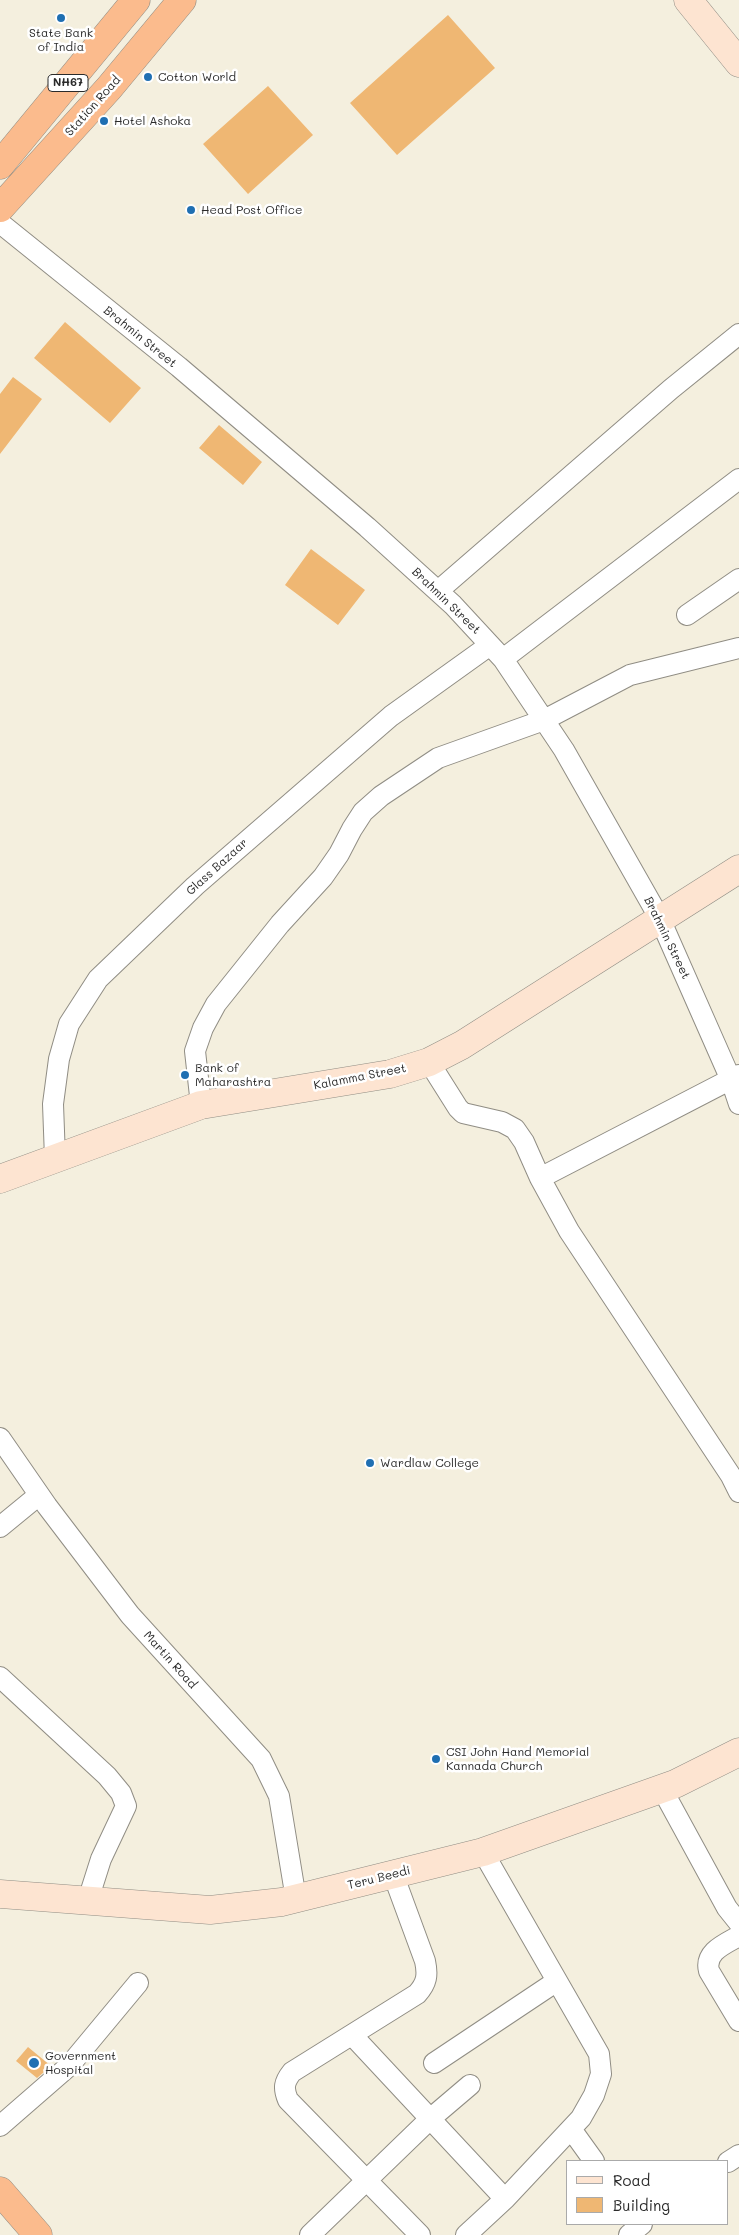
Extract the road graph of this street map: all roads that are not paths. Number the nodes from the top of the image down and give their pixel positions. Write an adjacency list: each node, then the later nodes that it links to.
1 (136, 0): 5 (highway, NH67)
2 (182, 0): 6 (highway, Station Road / NH67)
3 (688, 0): 4 (street)
4 (739, 61)
5 (0, 165)
6 (0, 208)
7 (0, 223): 11 (street, Brahmin Street)
8 (739, 334): 11 (street)
9 (739, 479): 14 (street, Glass Bazaar)
10 (739, 579): 12 (street)
11 (438, 591): 14 (street, Brahmin Street)
12 (687, 615)
13 (739, 648): 15 (street)
14 (496, 652): 15 (street, Brahmin Street); 22 (street, Glass Bazaar)
15 (544, 720): 17 (street, Brahmin Street); 21 (street)
16 (739, 869): 17 (street, Kalamma Street)
17 (660, 919): 18 (street, Kalamma Street); 19 (street, Brahmin Street)
18 (429, 1062): 21 (street, Kalamma Street); 23 (street)
19 (735, 1078): 20 (street, Brahmin Street); 23 (street)
20 (739, 1104)
21 (201, 1105): 22 (street, Kalamma Street)
22 (55, 1158): 24 (street, Kalamma Street)
23 (540, 1178): 26 (street)
24 (0, 1180)
25 (0, 1438): 27 (street, Martin Road)
26 (739, 1492)
27 (39, 1495): 28 (street); 35 (street, Martin Road)
28 (0, 1527)
29 (0, 1677): 36 (street)
30 (739, 1752): 31 (street, Teru Beedi)
31 (662, 1789): 32 (street, Teru Beedi); 37 (street)
32 (483, 1852): 33 (street, Teru Beedi); 39 (street)
33 (393, 1874): 35 (street, Teru Beedi); 42 (street)
34 (0, 1894): 36 (street, Teru Beedi)
35 (296, 1899): 36 (street, Teru Beedi)
36 (88, 1900)
37 (739, 1923)
38 (739, 1936): 41 (street)
39 (557, 1981): 43 (street); 47 (street)
40 (138, 1983): 46 (street)
41 (739, 2021)
42 (352, 2035): 45 (street); 49 (street)
43 (434, 2063)
44 (470, 2085): 45 (street)
45 (430, 2119): 49 (street); 51 (street)
46 (0, 2126)
47 (571, 2129): 48 (street); 51 (street)
48 (593, 2160)
49 (366, 2181): 53 (street); 54 (street)
50 (0, 2190): 52 (highway)
51 (505, 2198): 55 (street)
52 (38, 2235)
53 (310, 2235)
54 (420, 2235)
55 (466, 2235)

